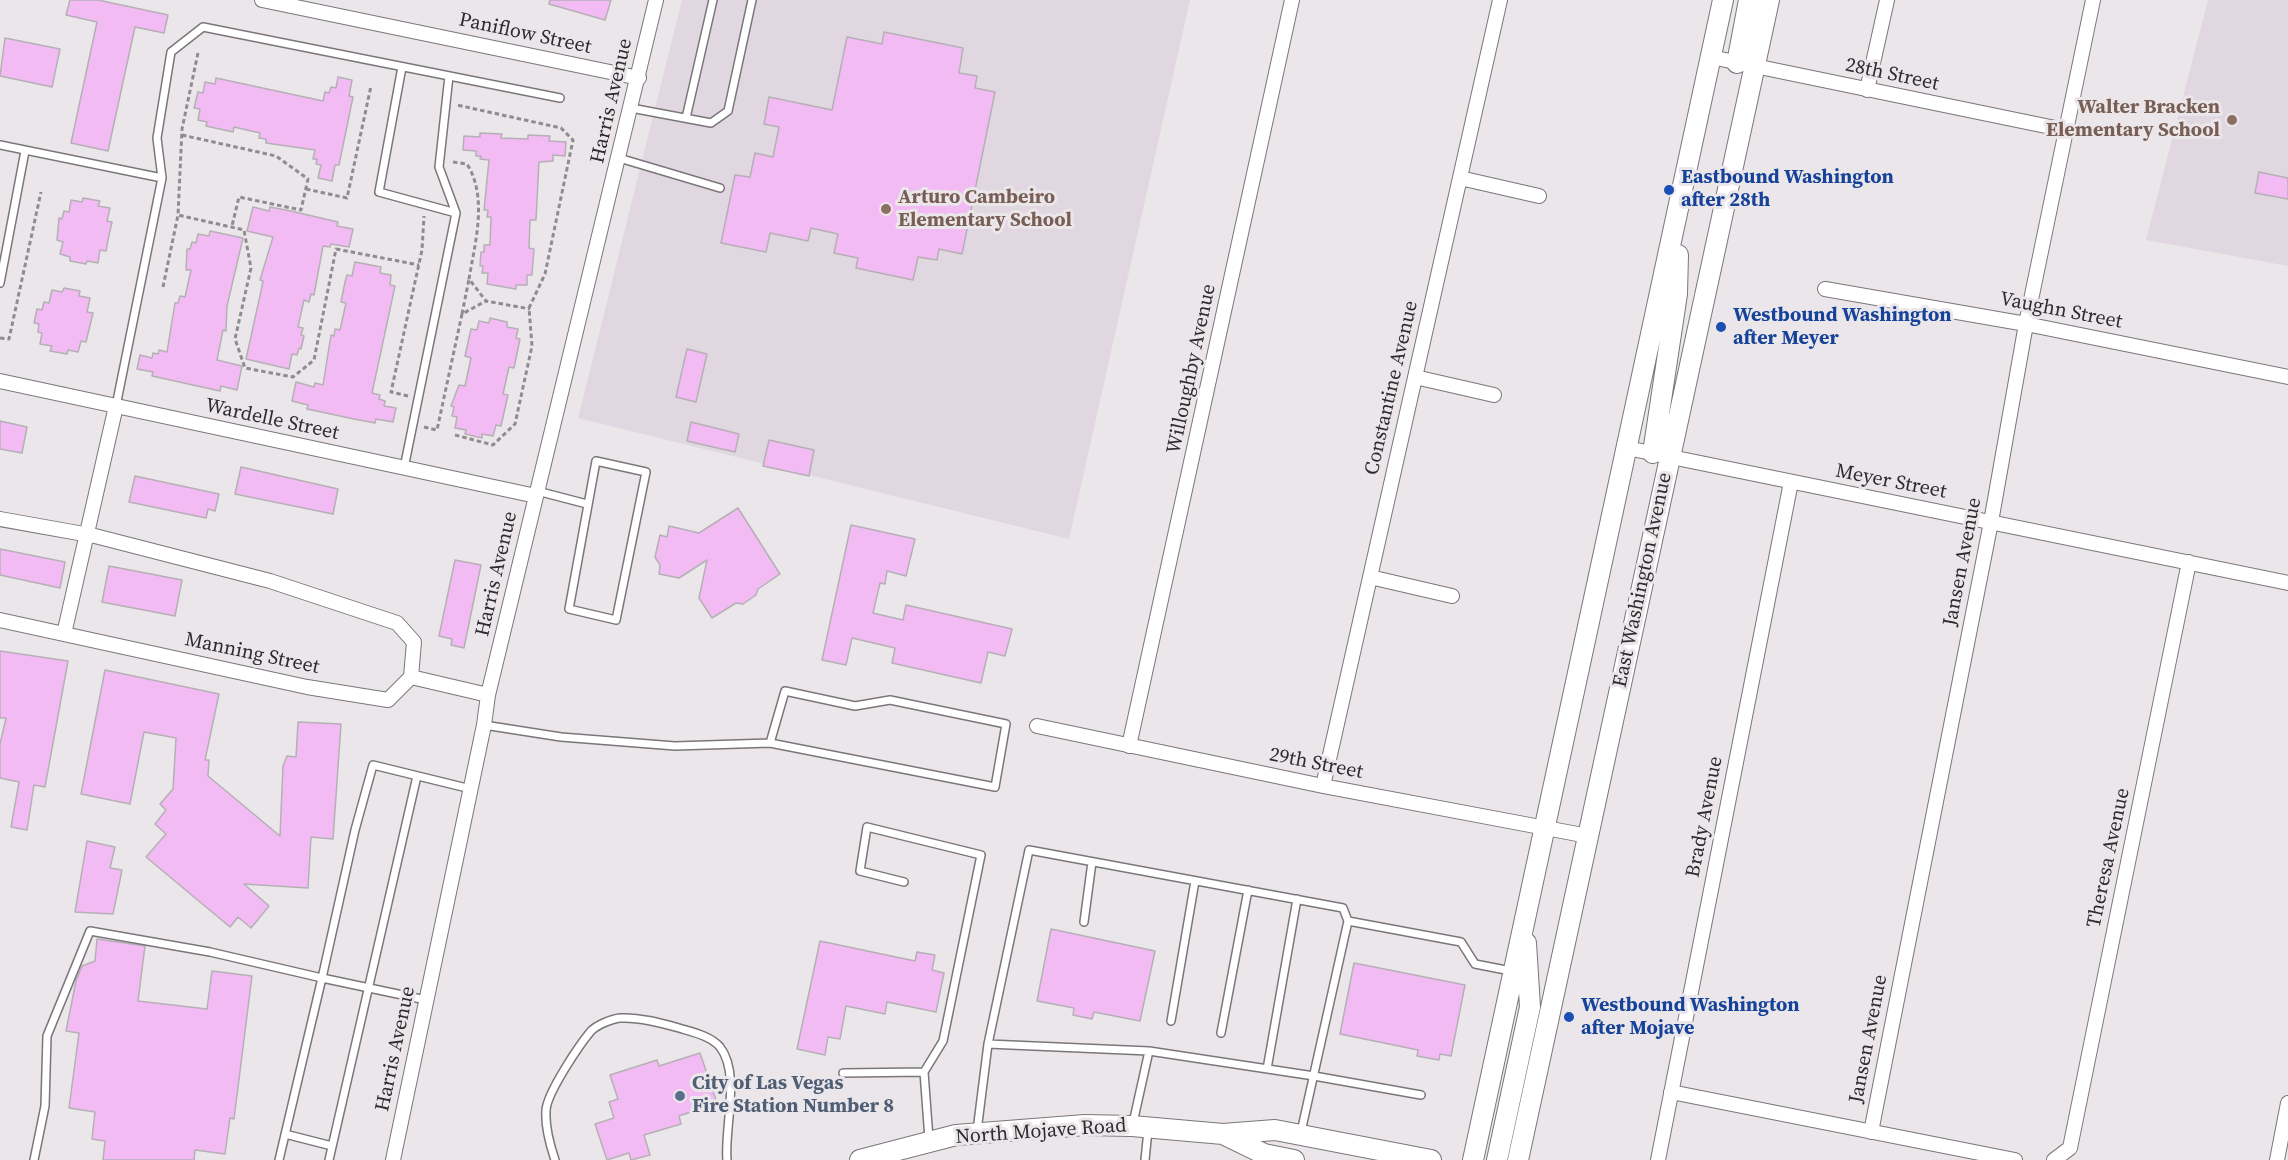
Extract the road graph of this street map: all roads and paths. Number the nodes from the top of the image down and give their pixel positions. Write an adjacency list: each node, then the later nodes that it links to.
1 (262, 0): 17 (street, Paniflow Street)
2 (656, 0): 17 (street, Harris Avenue)
3 (712, 0): 23 (lane)
4 (752, 0): 23 (lane)
5 (1292, 0): 79 (street, Willoughby Avenue)
6 (1500, 0): 31 (street, Constantine Avenue)
7 (1723, 0): 13 (main road)
8 (1749, 0): 14 (main road)
9 (1769, 0): 14 (main road, East Washington Avenue)
10 (1887, 0): 19 (street)
11 (2093, 0): 24 (street, Jansen Avenue)
12 (198, 53): 25 (path)
13 (1711, 57): 14 (street, 28th Street); 37 (main road)
14 (1746, 65): 19 (street, 28th Street); 60 (main road, East Washington Avenue)
15 (402, 67): 16 (lane); 30 (lane); 36 (lane)
16 (449, 76): 20 (lane); 21 (lane)
17 (639, 78): 22 (street, Harris Avenue)
18 (371, 86): 33 (path)
19 (1867, 90): 24 (street, 28th Street)
20 (560, 98)
21 (446, 102): 38 (lane); 47 (path)
22 (631, 108): 23 (lane); 29 (street, Harris Avenue)
23 (686, 118)
24 (2065, 130): 49 (street, Jansen Avenue)
25 (182, 135): 33 (path); 39 (path)
26 (0, 145): 27 (lane)
27 (25, 150): 30 (lane); 43 (lane)
28 (454, 152): 42 (path)
29 (619, 158): 32 (lane); 63 (street, Harris Avenue)
30 (162, 178): 56 (lane)
31 (1460, 178): 35 (street); 51 (street, Constantine Avenue)
32 (720, 188)
33 (306, 189): 40 (path)
34 (41, 192): 50 (path)
35 (1539, 196)
36 (426, 205): 38 (lane); 41 (path)
37 (1679, 205): 59 (main road); 60 (main road)
38 (456, 213): 55 (lane)
39 (178, 215): 40 (path); 44 (path)
40 (232, 227): 41 (path)
41 (419, 265): 55 (path)
42 (469, 279): 46 (path); 48 (path)
43 (0, 283)
44 (163, 287)
45 (1825, 289): 49 (street, Vaughn Street)
46 (486, 301): 47 (path); 48 (path)
47 (530, 309): 58 (path)
48 (462, 314): 57 (path)
49 (2026, 324): 52 (street, Vaughn Street); 66 (street, Jansen Avenue)
50 (0, 338)
51 (1415, 376): 54 (street); 69 (street, Constantine Avenue)
52 (2288, 377)
53 (0, 381): 56 (street, Wardelle Street)
54 (1494, 395)
55 (418, 399): 57 (lane)
56 (116, 406): 61 (street, Wardelle Street); 67 (street)
57 (413, 425): 61 (lane)
58 (455, 435)
59 (1627, 448): 60 (street, Meyer Street); 83 (main road)
60 (1661, 455): 62 (street, Meyer Street); 84 (main road, East Washington Avenue)
61 (404, 468): 63 (street, Wardelle Street)
62 (1791, 482): 66 (street, Meyer Street); 105 (street, Brady Avenue)
63 (536, 494): 64 (lane); 75 (street, Harris Avenue)
64 (587, 504): 64 (lane)
65 (0, 519): 67 (street)
66 (1991, 522): 68 (street, Meyer Street); 109 (street, Jansen Avenue)
67 (87, 535): 73 (street); 74 (street)
68 (2189, 562): 70 (street, Meyer Street); 116 (street, Theresa Avenue)
69 (1370, 577): 71 (street); 81 (street, Constantine Avenue)
70 (2288, 584)
71 (1452, 596)
72 (0, 621): 73 (street, Manning Street)
73 (64, 634): 74 (street, Manning Street)
74 (411, 677): 75 (street)
75 (488, 695): 76 (street, Harris Avenue)
76 (484, 725): 78 (lane); 82 (street, Harris Avenue)
77 (1037, 726): 79 (street, 29th Street)
78 (770, 743): 78 (lane)
79 (1129, 746): 81 (street, 29th Street)
80 (417, 776): 82 (lane); 94 (lane); 95 (lane)
81 (1323, 786): 83 (street, 29th Street)
82 (471, 789): 96 (street, Harris Avenue)
83 (1545, 828): 84 (street, 29th Street); 92 (main road)
84 (1588, 836): 129 (main road, East Washington Avenue)
85 (1092, 862): 86 (lane); 91 (lane); 99 (lane)
86 (1195, 881): 88 (lane); 97 (lane)
87 (904, 882): 102 (lane)
88 (1248, 890): 89 (lane); 98 (lane)
89 (1297, 899): 90 (lane); 101 (lane)
90 (1348, 921): 93 (lane); 104 (lane)
91 (1084, 922)
92 (1524, 926): 93 (main road); 128 (main road)
93 (1514, 972): 127 (main road)
94 (322, 978): 95 (lane); 110 (lane); 117 (lane)
95 (367, 988): 96 (lane); 115 (lane)
96 (426, 1000): 120 (street, Harris Avenue)
97 (1171, 1021)
98 (1221, 1033)
99 (988, 1044): 100 (lane); 111 (lane)
100 (1149, 1051): 101 (lane); 108 (lane)
101 (1267, 1069): 104 (lane)
102 (924, 1072): 103 (lane); 114 (lane)
103 (843, 1073)
104 (1314, 1076): 106 (lane); 113 (lane)
105 (1671, 1092): 109 (street); 130 (street, Brady Avenue)
106 (1421, 1095)
107 (2287, 1111): 132 (street)
108 (1140, 1126): 111 (main road, North Mojave Road); 112 (main road, North Mojave Road); 124 (lane)
109 (1871, 1132): 131 (street)
110 (285, 1134): 115 (lane); 118 (lane)
111 (977, 1134): 114 (main road, North Mojave Road)
112 (1223, 1134): 113 (main road, North Mojave Road); 125 (main road, North Mojave Road)
113 (1301, 1135): 126 (main road, North Mojave Road)
114 (929, 1141): 123 (main road, North Mojave Road)
115 (332, 1146): 119 (lane)
116 (2057, 1159)
117 (34, 1160)
118 (279, 1160)
119 (329, 1160)
120 (393, 1160)
121 (555, 1160): 122 (lane)
122 (727, 1160)
123 (860, 1160)
124 (1145, 1160)
125 (1294, 1160)
126 (1431, 1160)
127 (1473, 1160)
128 (1497, 1160)
129 (1518, 1160)
130 (1658, 1160)
131 (2015, 1160)
132 (2277, 1160)

